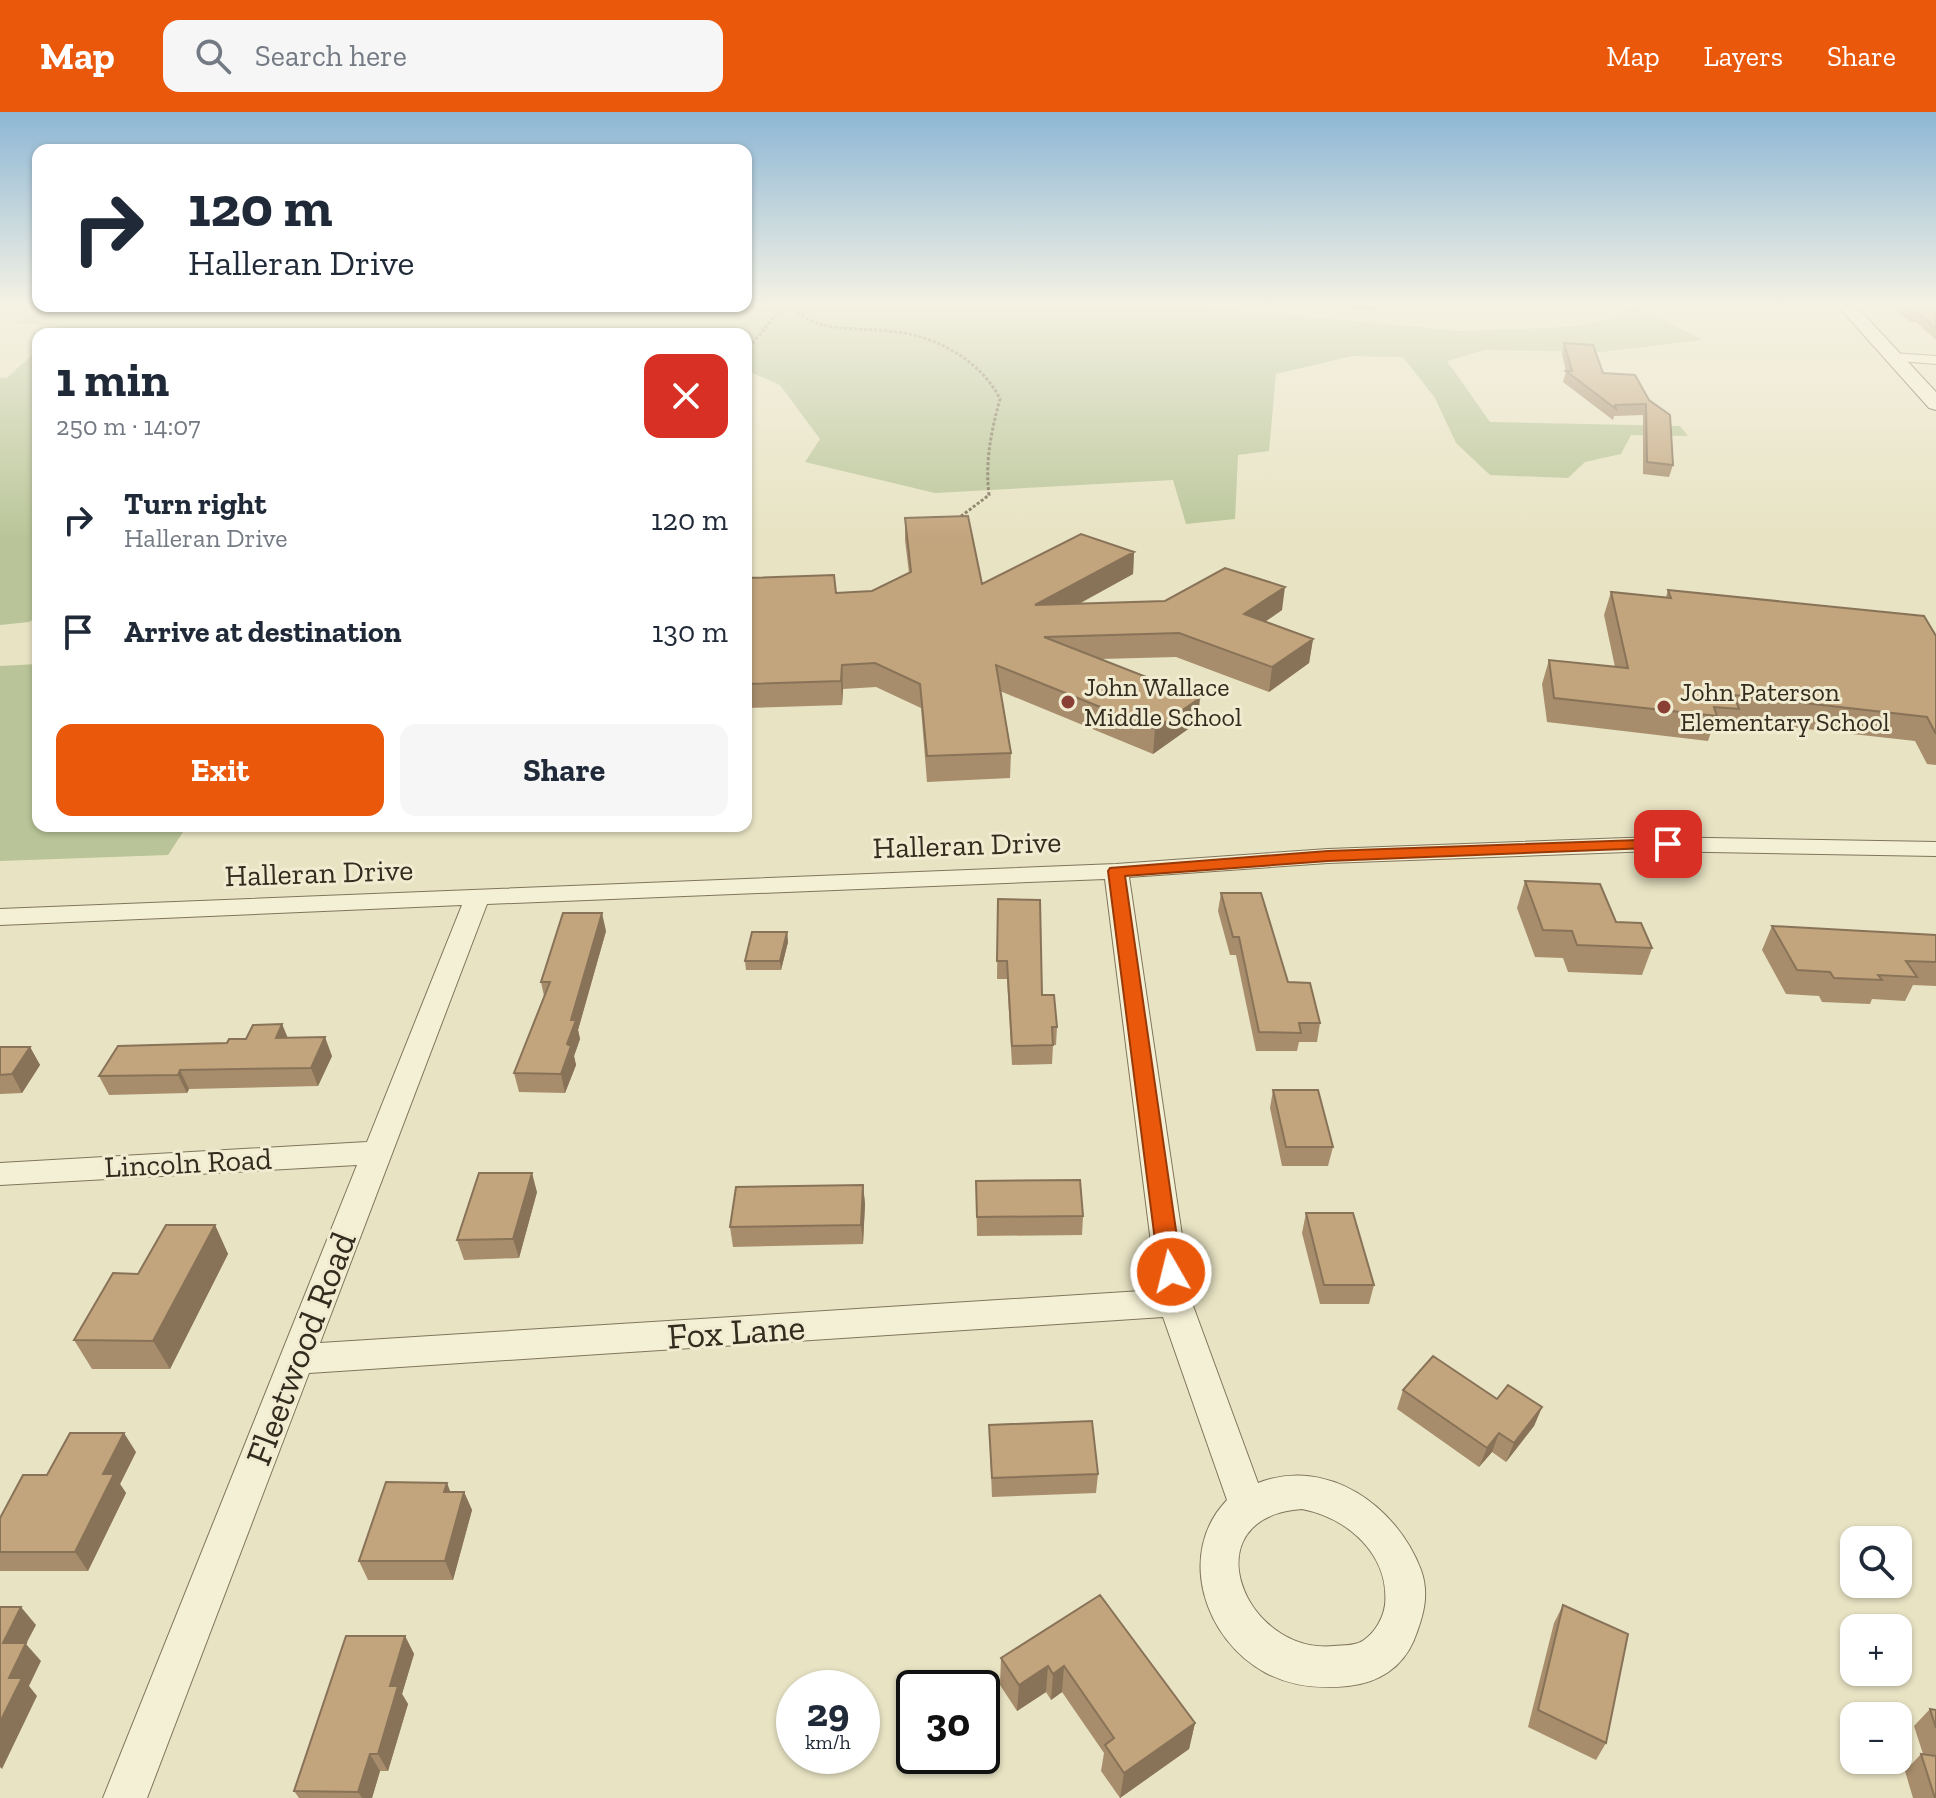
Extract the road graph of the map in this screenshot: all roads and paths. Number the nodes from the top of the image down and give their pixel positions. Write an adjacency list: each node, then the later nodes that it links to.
1 (992, 383): 4 (path)
2 (1916, 383): 3 (street)
3 (1936, 404)
4 (950, 523)
5 (1936, 849): 6 (street, Halleran Drive)
6 (1116, 871): 7 (street, Halleran Drive); 11 (street)
7 (477, 899): 8 (street, Halleran Drive); 9 (street, Fleetwood Road)
8 (0, 917)
9 (376, 1153): 10 (street, Lincoln Road); 12 (street, Fleetwood Road)
10 (0, 1174)
11 (1175, 1303): 12 (street, Fox Lane); 13 (street)
12 (296, 1359): 14 (street, Fleetwood Road)
13 (1248, 1506): 13 (street)
14 (125, 1798)

